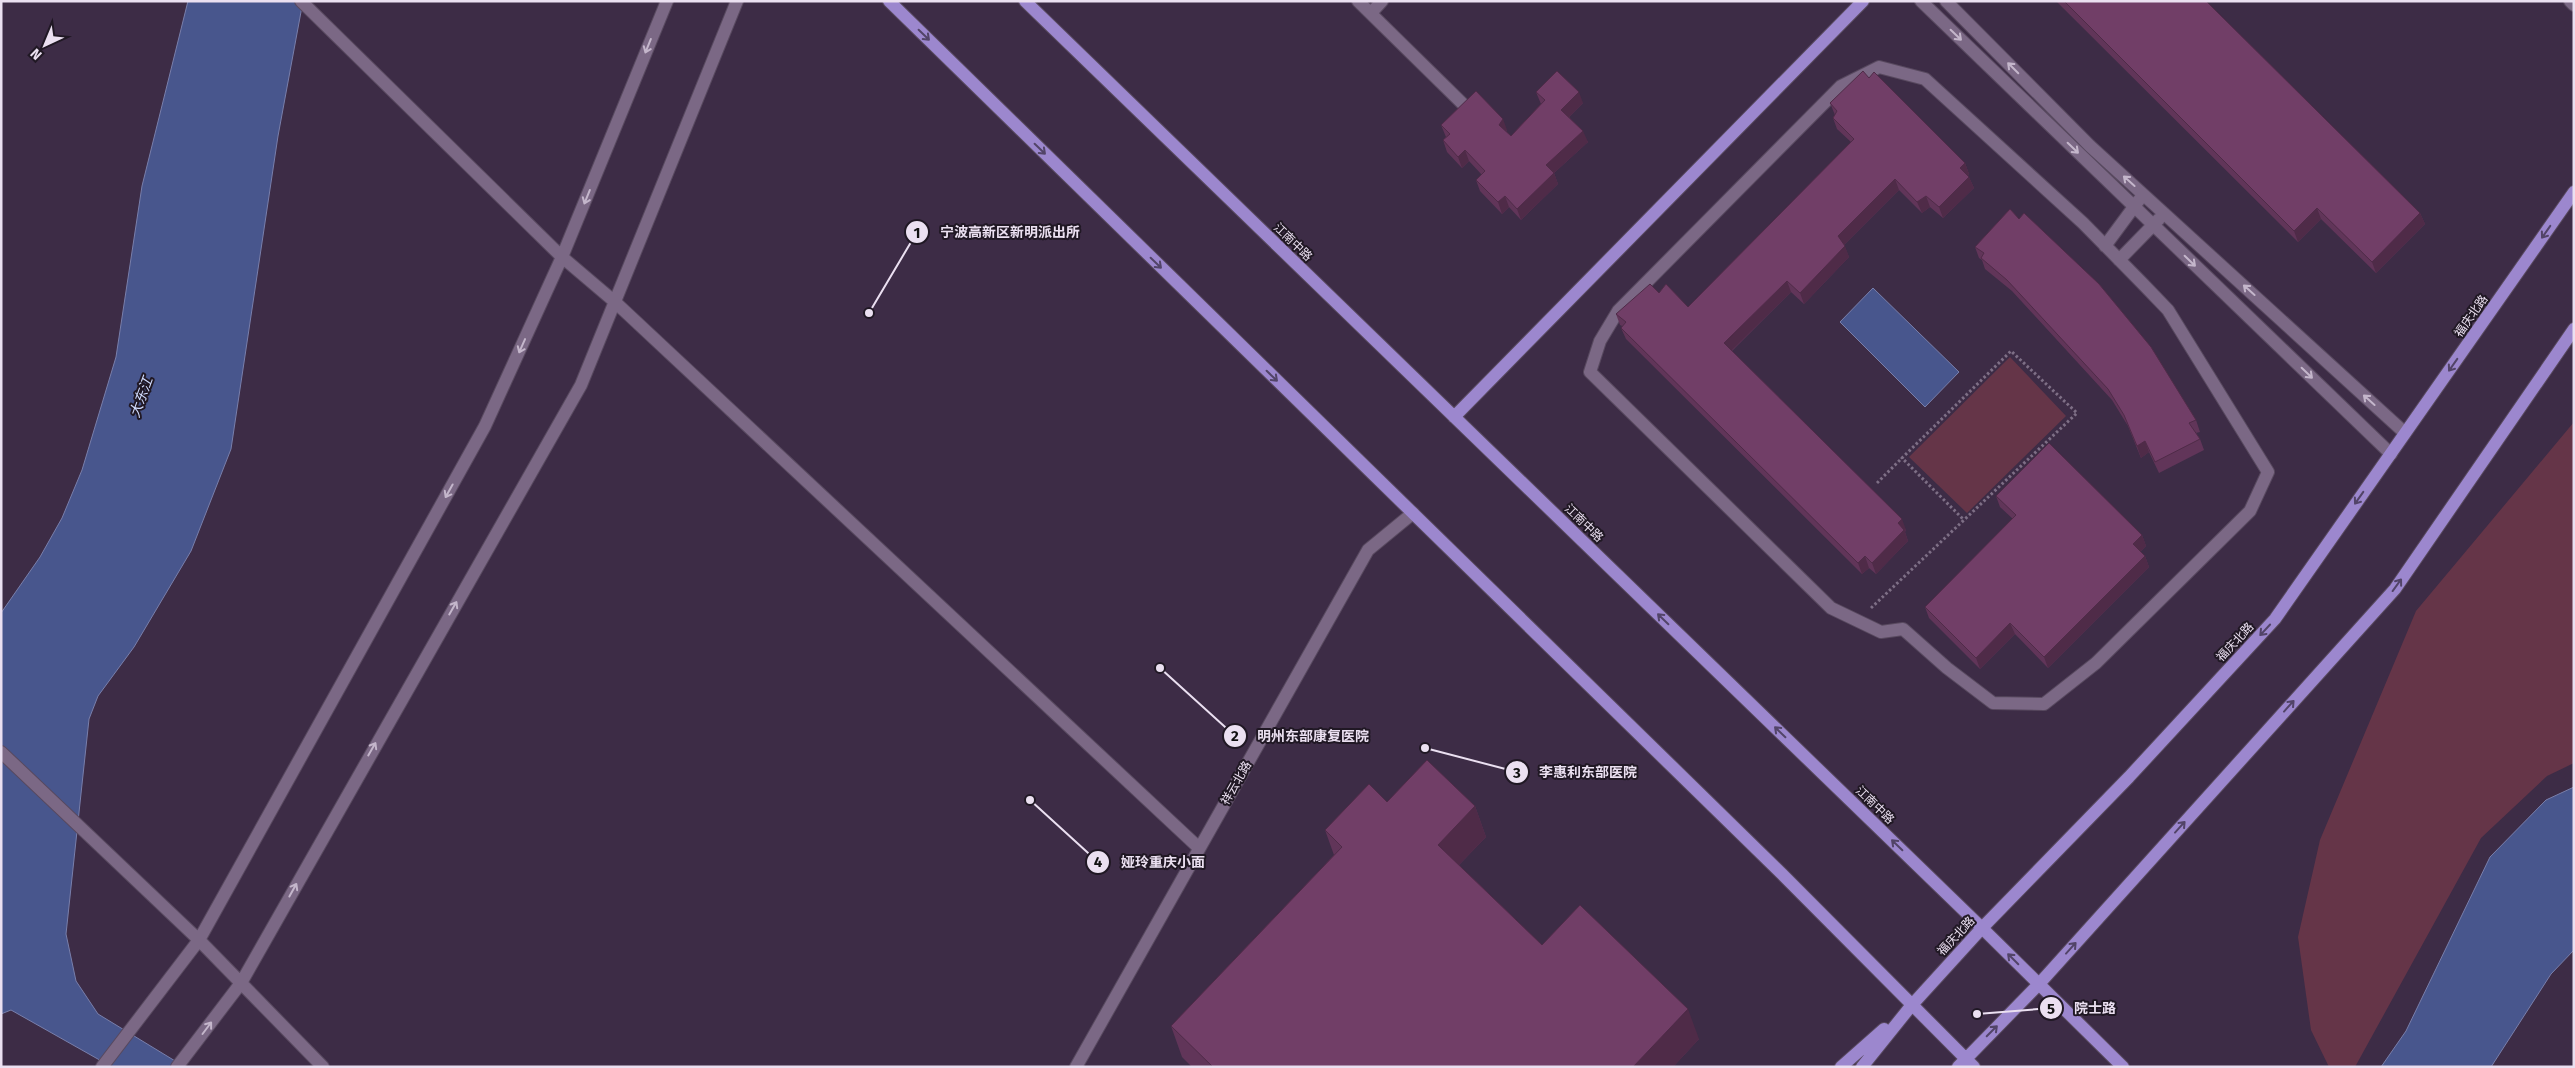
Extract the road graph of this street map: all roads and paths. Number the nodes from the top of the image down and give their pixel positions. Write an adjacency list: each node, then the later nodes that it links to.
1 (667, 1): 21 (street, one-way to 21)
2 (737, 1): 23 (street)
3 (889, 1): 30 (main road, one-way to 30)
4 (1025, 1): 25 (main road, 江南中路)
5 (1358, 1): 13 (street)
6 (1382, 1): 13 (street)
7 (1863, 1): 25 (main road)
8 (1921, 1): 17 (street, one-way to 17)
9 (1946, 1): 16 (street, one-way to 9)
10 (2570, 1): 12 (street)
11 (305, 5): 21 (street)
12 (2574, 5)
13 (1371, 13): 14 (street)
14 (1471, 112)
15 (2574, 192): 26 (main road, 福庆北路, one-way to 26)
16 (2143, 194): 17 (street); 18 (street)
17 (2134, 206): 19 (street); 20 (street)
18 (2165, 214): 19 (street); 26 (street, one-way to 18)
19 (2153, 225): 22 (street); 27 (street, one-way to 27)
20 (2105, 246): 22 (street); 32 (street)
21 (562, 257): 23 (street); 36 (street, one-way to 36)
22 (2119, 260): 32 (street)
23 (615, 302): 34 (street); 37 (street, one-way to 23)
24 (2574, 329): 38 (main road, one-way to 24)
25 (1454, 417): 35 (main road, 江南中路, one-way to 25)
26 (2405, 433): 27 (main road, 福庆北路)
27 (2391, 454): 35 (main road, 福庆北路, one-way to 35)
28 (1902, 458): 29 (path); 31 (path); 31 (path)
29 (1877, 483)
30 (1412, 513): 34 (street, 祥云北路); 39 (main road)
31 (1964, 520): 32 (path)
32 (1858, 621)
33 (1, 752): 36 (street)
34 (1199, 848): 44 (street, 祥云北路)
35 (1982, 928): 38 (main road, 江南中路, one-way to 35); 39 (main road, 福庆北路)
36 (199, 940): 37 (street); 41 (street)
37 (241, 984): 42 (street, one-way to 37); 43 (street)
38 (2038, 984): 40 (main road, one-way to 38); 47 (main road, 江南中路)
39 (1911, 1006): 40 (main road); 45 (main road); 46 (main road, 福庆北路)
40 (1965, 1065)
41 (102, 1067)
42 (177, 1067)
43 (323, 1067)
44 (1076, 1067)
45 (1841, 1067)
46 (1862, 1067)
47 (2122, 1067)

